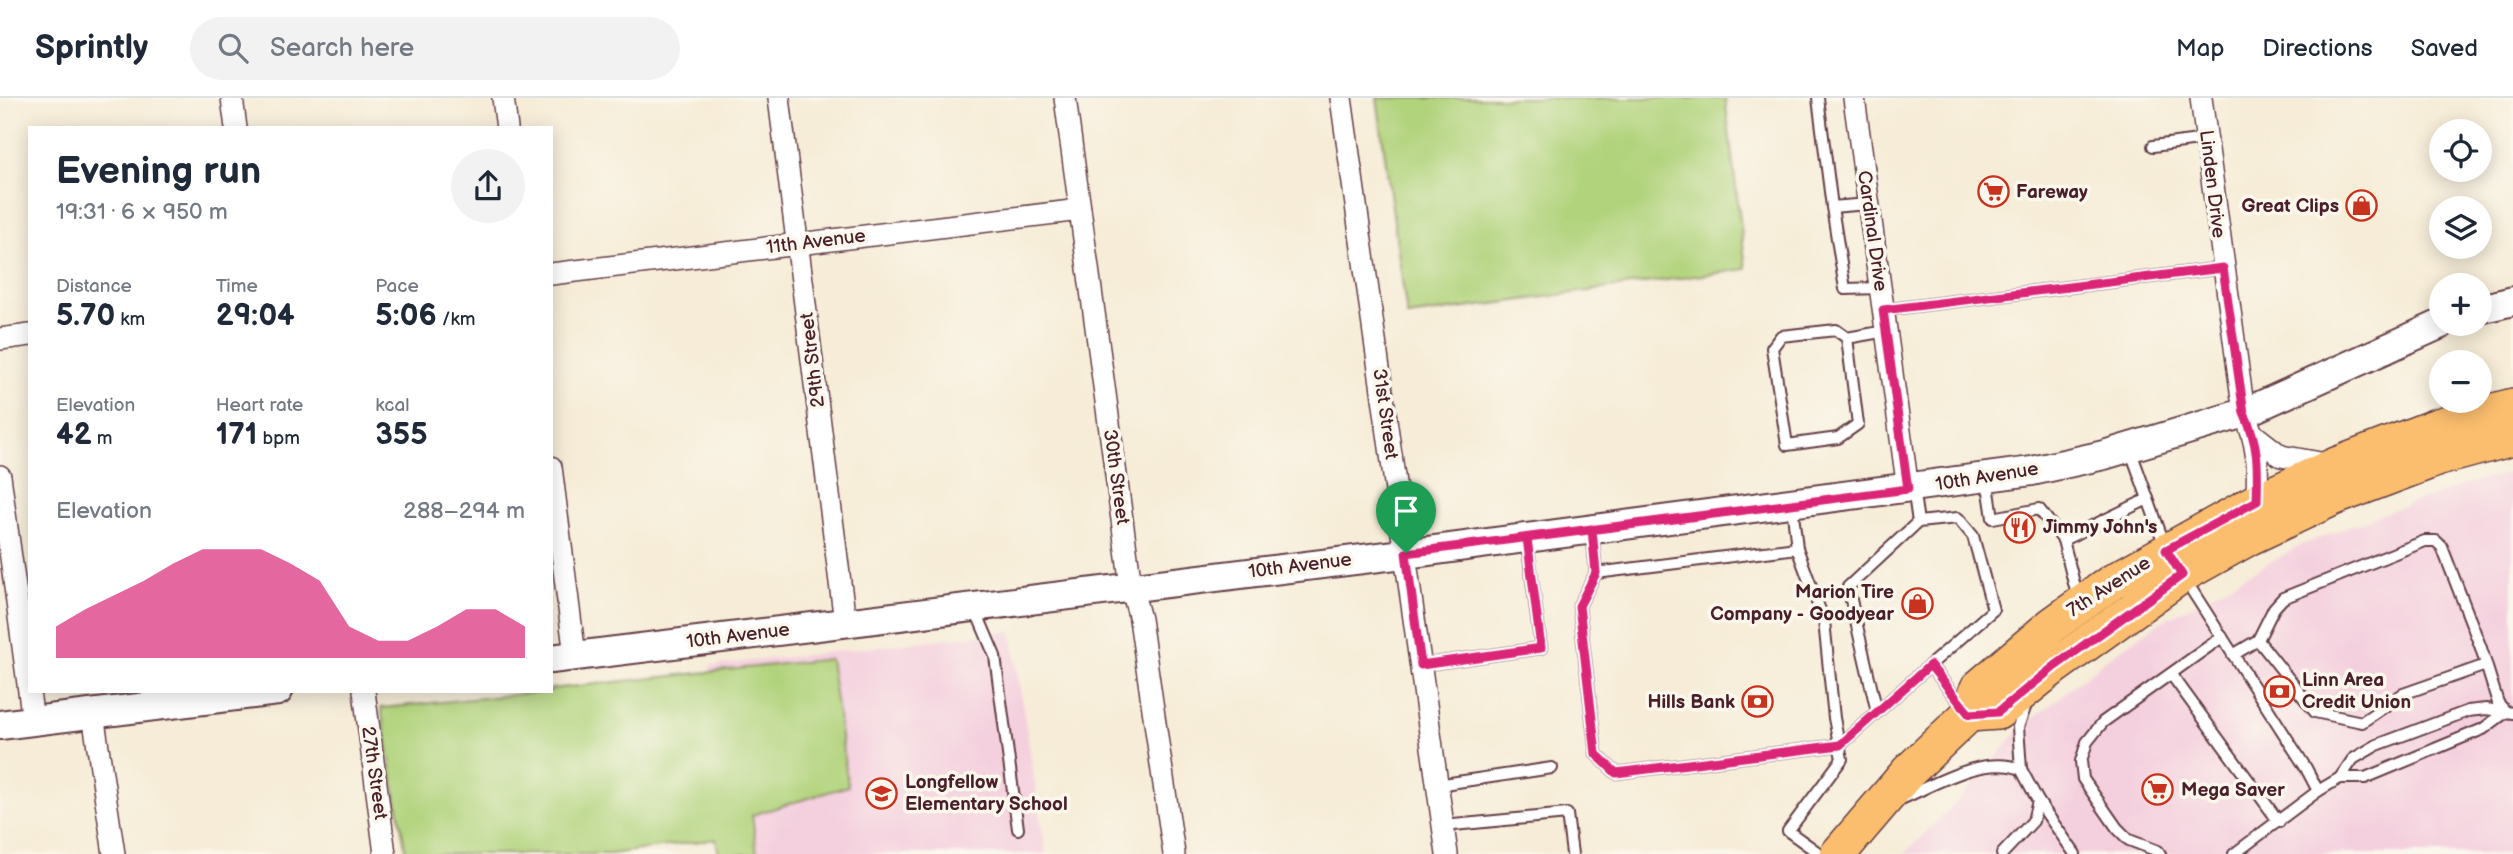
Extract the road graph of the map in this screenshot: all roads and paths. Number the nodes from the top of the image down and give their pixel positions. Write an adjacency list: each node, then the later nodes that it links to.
1 (232, 98): 9 (street)
2 (503, 98): 10 (street)
3 (779, 98): 16 (street, 29th Street)
4 (1065, 98): 15 (street, 30th Street)
5 (1340, 98): 44 (street, 31st Street)
6 (1818, 98): 14 (lane)
7 (1854, 98): 13 (street, Cardinal Drive)
8 (2201, 98): 11 (street, Linden Drive)
9 (236, 126)
10 (507, 126)
11 (2206, 139): 12 (lane); 17 (street, Linden Drive)
12 (2154, 146)
13 (1868, 204): 14 (lane); 19 (street, Cardinal Drive)
14 (1832, 207): 19 (lane)
15 (1080, 211): 16 (street, 11th Avenue); 47 (street, 30th Street)
16 (799, 244): 18 (street, 11th Avenue); 50 (street, 29th Street)
17 (2223, 268): 22 (lane); 28 (street, Linden Drive)
18 (553, 274)
19 (1880, 288): 22 (street, Cardinal Drive)
20 (2513, 301): 21 (street)
21 (2492, 306)
22 (1884, 321): 26 (lane); 34 (street, Cardinal Drive)
23 (2429, 330): 28 (street, 10th Avenue)
24 (28, 335): 25 (street)
25 (0, 338)
26 (1847, 338): 26 (lane)
27 (2513, 406): 31 (main road, 7th Avenue)
28 (2249, 424): 30 (street, 10th Avenue); 31 (street); 37 (street, Linden Drive)
29 (2513, 438): 45 (main road, 7th Avenue)
30 (2130, 448): 33 (street, 10th Avenue); 36 (lane)
31 (2336, 465): 37 (main road, 7th Avenue)
32 (0, 475): 60 (street)
33 (1987, 478): 34 (street, 10th Avenue); 42 (lane)
34 (1910, 489): 38 (street, 10th Avenue); 39 (lane)
35 (553, 499): 54 (street)
36 (2148, 499): 42 (lane); 45 (lane)
37 (2257, 501): 45 (main road, 7th Avenue)
38 (1791, 504): 40 (street, 10th Avenue); 43 (lane)
39 (1917, 522): 56 (lane); 64 (lane)
40 (1592, 529): 41 (street, 10th Avenue); 46 (lane)
41 (1527, 538): 44 (street, 10th Avenue); 55 (lane)
42 (2063, 540): 49 (lane)
43 (1797, 548): 46 (lane); 70 (lane)
44 (1406, 553): 47 (street, 10th Avenue); 55 (street, 31st Street)
45 (2174, 563): 49 (main road, 7th Avenue); 51 (lane); 58 (main road, 7th Avenue)
46 (1596, 573): 70 (lane)
47 (1131, 586): 48 (street, 10th Avenue); 83 (street, 30th Street)
48 (974, 606): 50 (street, 10th Avenue); 80 (lane)
49 (2079, 606): 67 (main road, 7th Avenue)
50 (845, 622): 54 (street, 10th Avenue)
51 (2222, 637): 53 (lane); 59 (lane)
52 (2258, 640): 53 (lane); 57 (lane); 57 (lane)
53 (2233, 655): 75 (lane)
54 (563, 657)
55 (1421, 665): 74 (street, 31st Street)
56 (1930, 665): 64 (lane); 67 (lane)
57 (2486, 665): 65 (lane)
58 (2055, 666): 67 (main road, 7th Avenue); 72 (lane)
59 (2171, 674): 78 (lane); 90 (lane)
60 (28, 684)
61 (29, 693): 68 (street)
62 (262, 693): 66 (street)
63 (364, 693): 82 (street, 27th Street)
64 (1877, 712): 70 (lane)
65 (2510, 712): 73 (lane); 73 (lane)
66 (93, 714): 68 (street); 81 (street)
67 (1969, 714): 77 (main road, 7th Avenue)
68 (33, 721): 69 (street)
69 (0, 725)
70 (1840, 745): 86 (lane)
71 (1552, 768): 74 (lane)
72 (2021, 769): 76 (lane); 77 (lane)
73 (2340, 778): 75 (lane)
74 (1437, 785): 79 (street, 31st Street)
75 (2318, 791): 78 (lane)
76 (2038, 801): 88 (lane); 89 (lane)
77 (1875, 810): 87 (main road, 7th Avenue)
78 (2278, 822): 91 (lane)
79 (1443, 826): 84 (street, 31st Street); 85 (lane)
80 (1018, 829)
81 (114, 854)
82 (385, 854)
83 (1174, 854)
84 (1447, 854)
85 (1572, 854)
86 (1820, 854)
87 (1838, 854)
88 (2002, 854)
89 (2075, 854)
90 (2160, 854)
91 (2234, 854)

